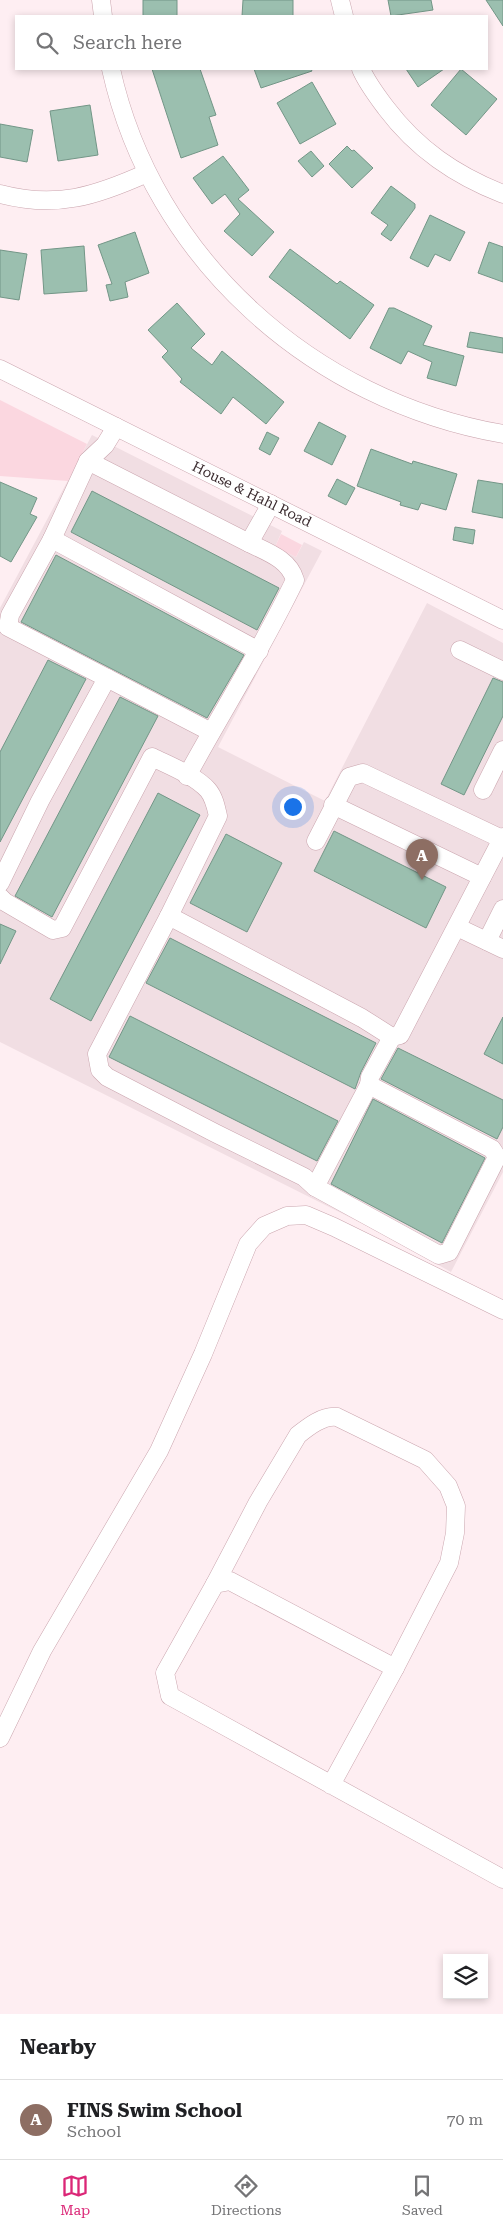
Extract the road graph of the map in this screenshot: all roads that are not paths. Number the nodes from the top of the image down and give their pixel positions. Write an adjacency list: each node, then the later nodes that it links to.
1 (101, 0): 3 (street)
2 (340, 0): 4 (street)
3 (103, 15)
4 (344, 15)
5 (111, 70): 7 (street)
6 (362, 70): 9 (street)
7 (147, 173): 8 (street); 12 (street)
8 (0, 194)
9 (503, 194)
10 (0, 369): 11 (street, House & Hahl Road)
11 (116, 427): 13 (street); 14 (street, House & Hahl Road)
12 (503, 434)
13 (88, 461): 15 (street); 16 (street)
14 (271, 504): 16 (street); 17 (street, House & Hahl Road)
15 (52, 539): 19 (street); 21 (street)
16 (249, 543): 19 (street)
17 (503, 620)
18 (460, 650): 20 (street)
19 (259, 651): 22 (street)
20 (503, 671)
21 (106, 678): 22 (street); 30 (street)
22 (211, 732): 24 (street)
23 (503, 750): 25 (street)
24 (187, 776): 31 (street); 33 (street)
25 (483, 790)
26 (334, 805): 27 (street); 28 (street); 29 (street)
27 (503, 838): 29 (street)
28 (316, 841)
29 (482, 877): 34 (street)
30 (0, 883)
31 (0, 897)
32 (503, 909): 35 (street)
33 (169, 916): 37 (street); 39 (street)
34 (457, 927): 35 (street); 37 (street)
35 (487, 941): 36 (street)
36 (503, 949)
37 (392, 1037): 38 (street)
38 (369, 1086): 39 (street); 39 (street)
39 (315, 1187)
40 (503, 1310): 43 (street)
41 (215, 1584): 42 (street); 42 (street); 44 (street)
42 (395, 1668): 44 (street)
43 (0, 1738)
44 (332, 1785): 45 (street)
45 (503, 1880)

